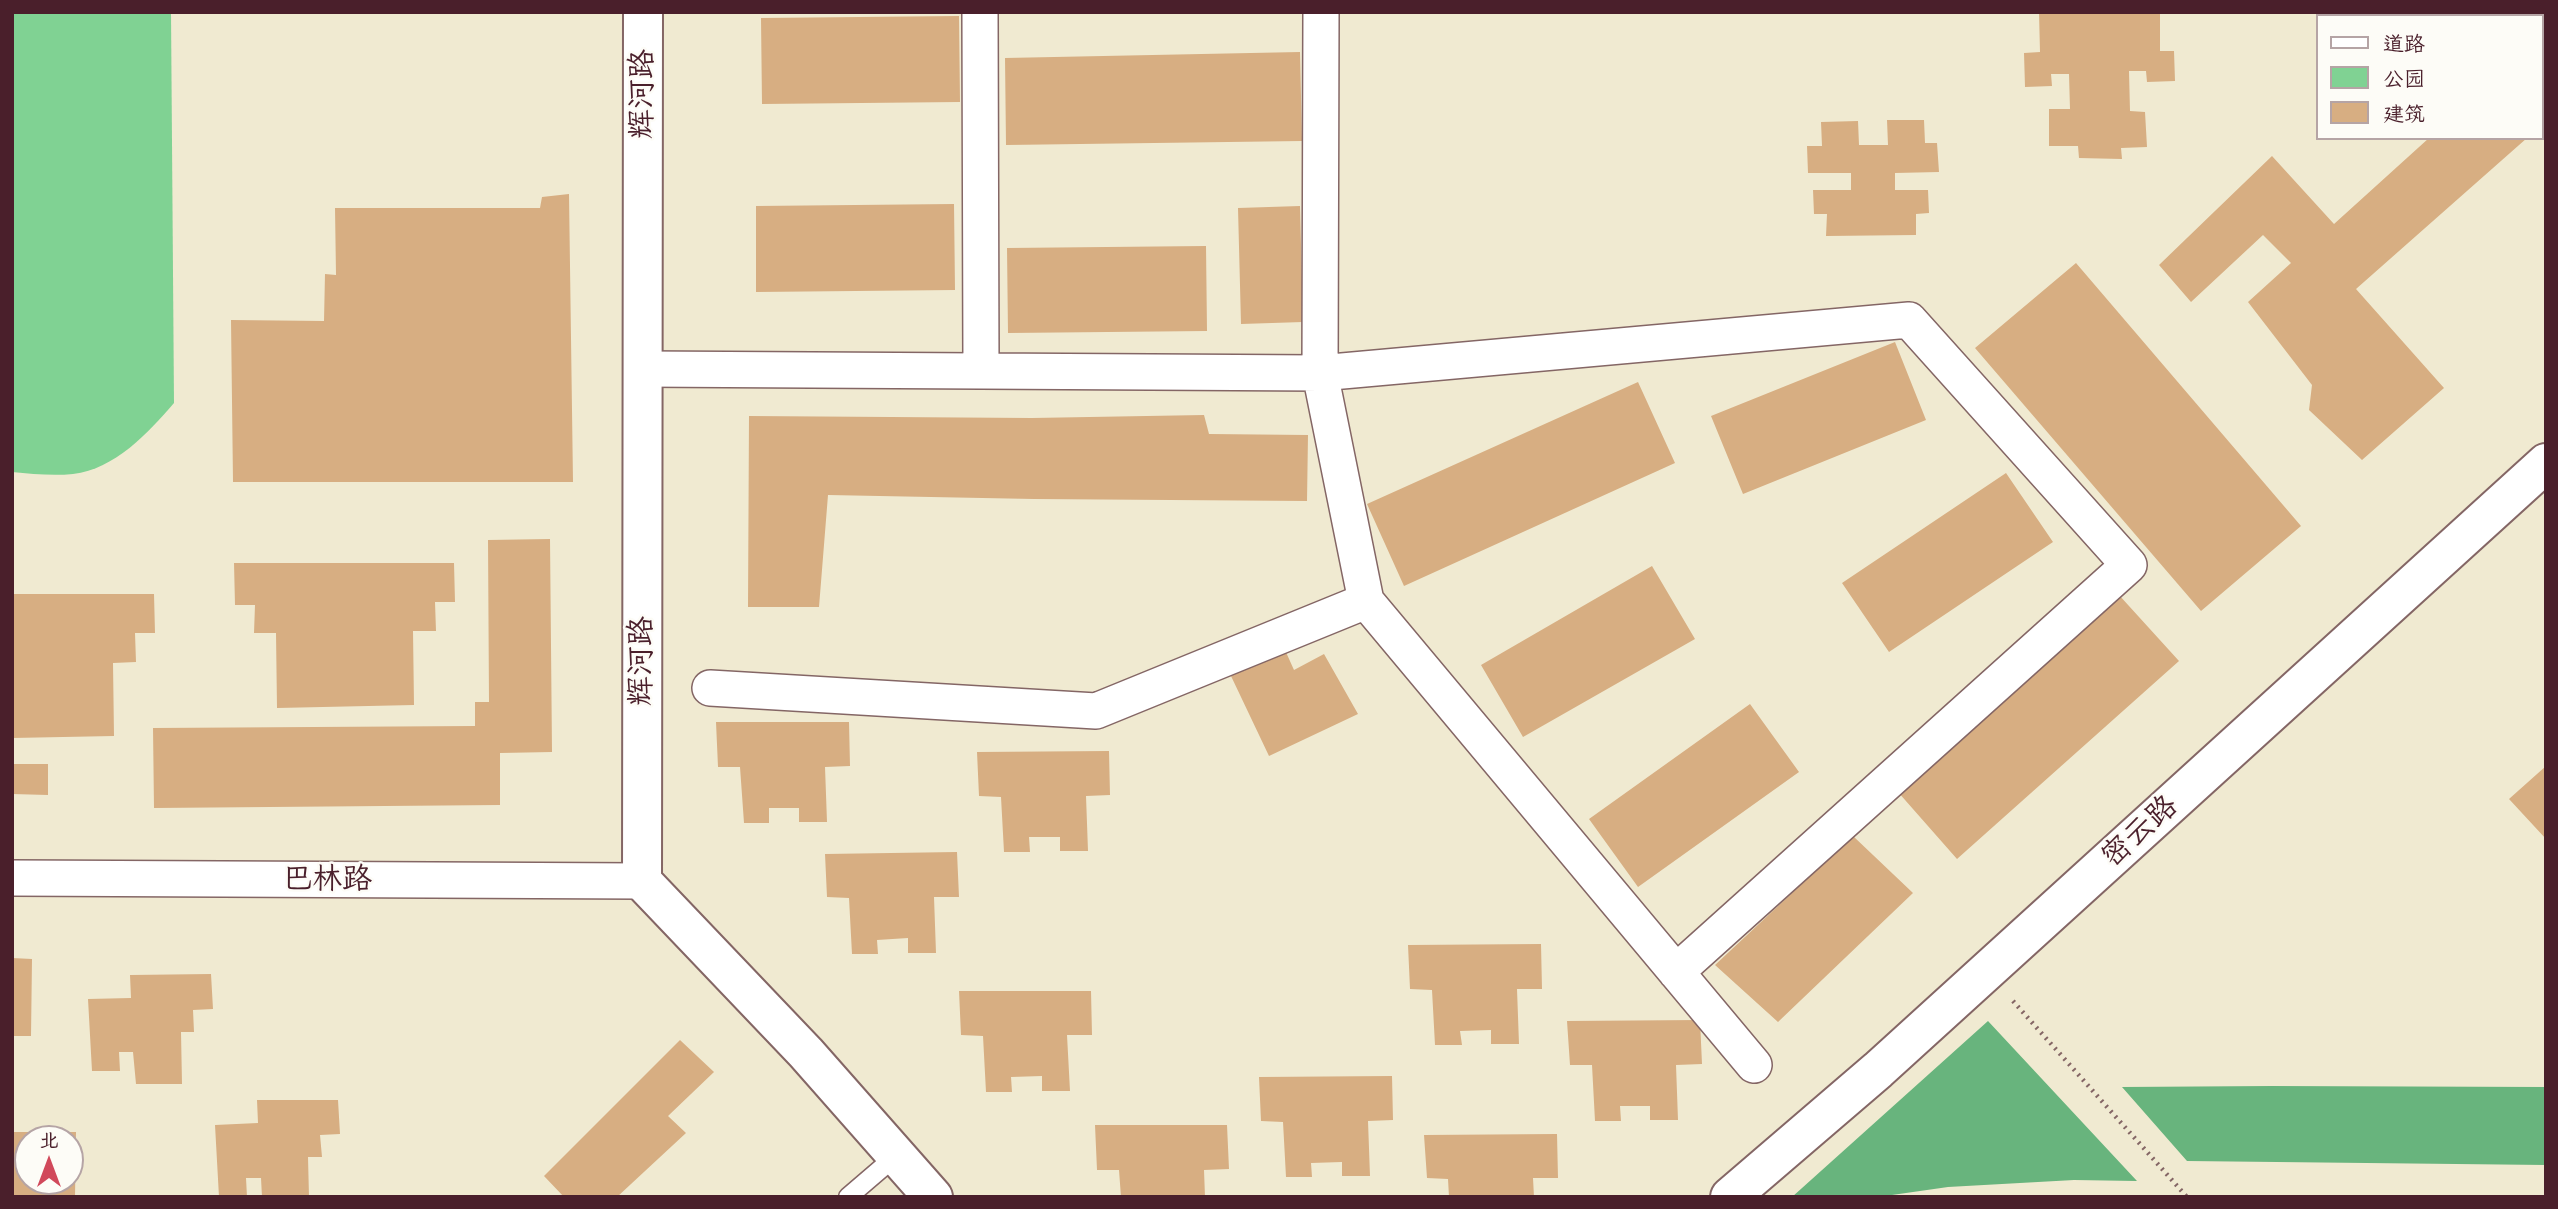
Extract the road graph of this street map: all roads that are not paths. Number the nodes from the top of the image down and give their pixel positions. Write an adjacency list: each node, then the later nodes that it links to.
1 (643, 12): 4 (street, 辉河路)
2 (980, 12): 5 (street)
3 (1321, 12): 6 (street)
4 (642, 369): 5 (street); 11 (street, 辉河路)
5 (981, 371): 6 (street)
6 (1320, 373): 8 (street); 12 (street)
7 (2546, 463): 17 (street, 密云路)
8 (1366, 601): 9 (street); 12 (street)
9 (710, 688)
10 (12, 878): 11 (street, 巴林路)
11 (642, 881): 14 (street)
12 (1676, 972): 13 (street)
13 (1754, 1065)
14 (897, 1155): 15 (lane); 16 (street)
15 (848, 1197)
16 (933, 1197)
17 (1730, 1197)

